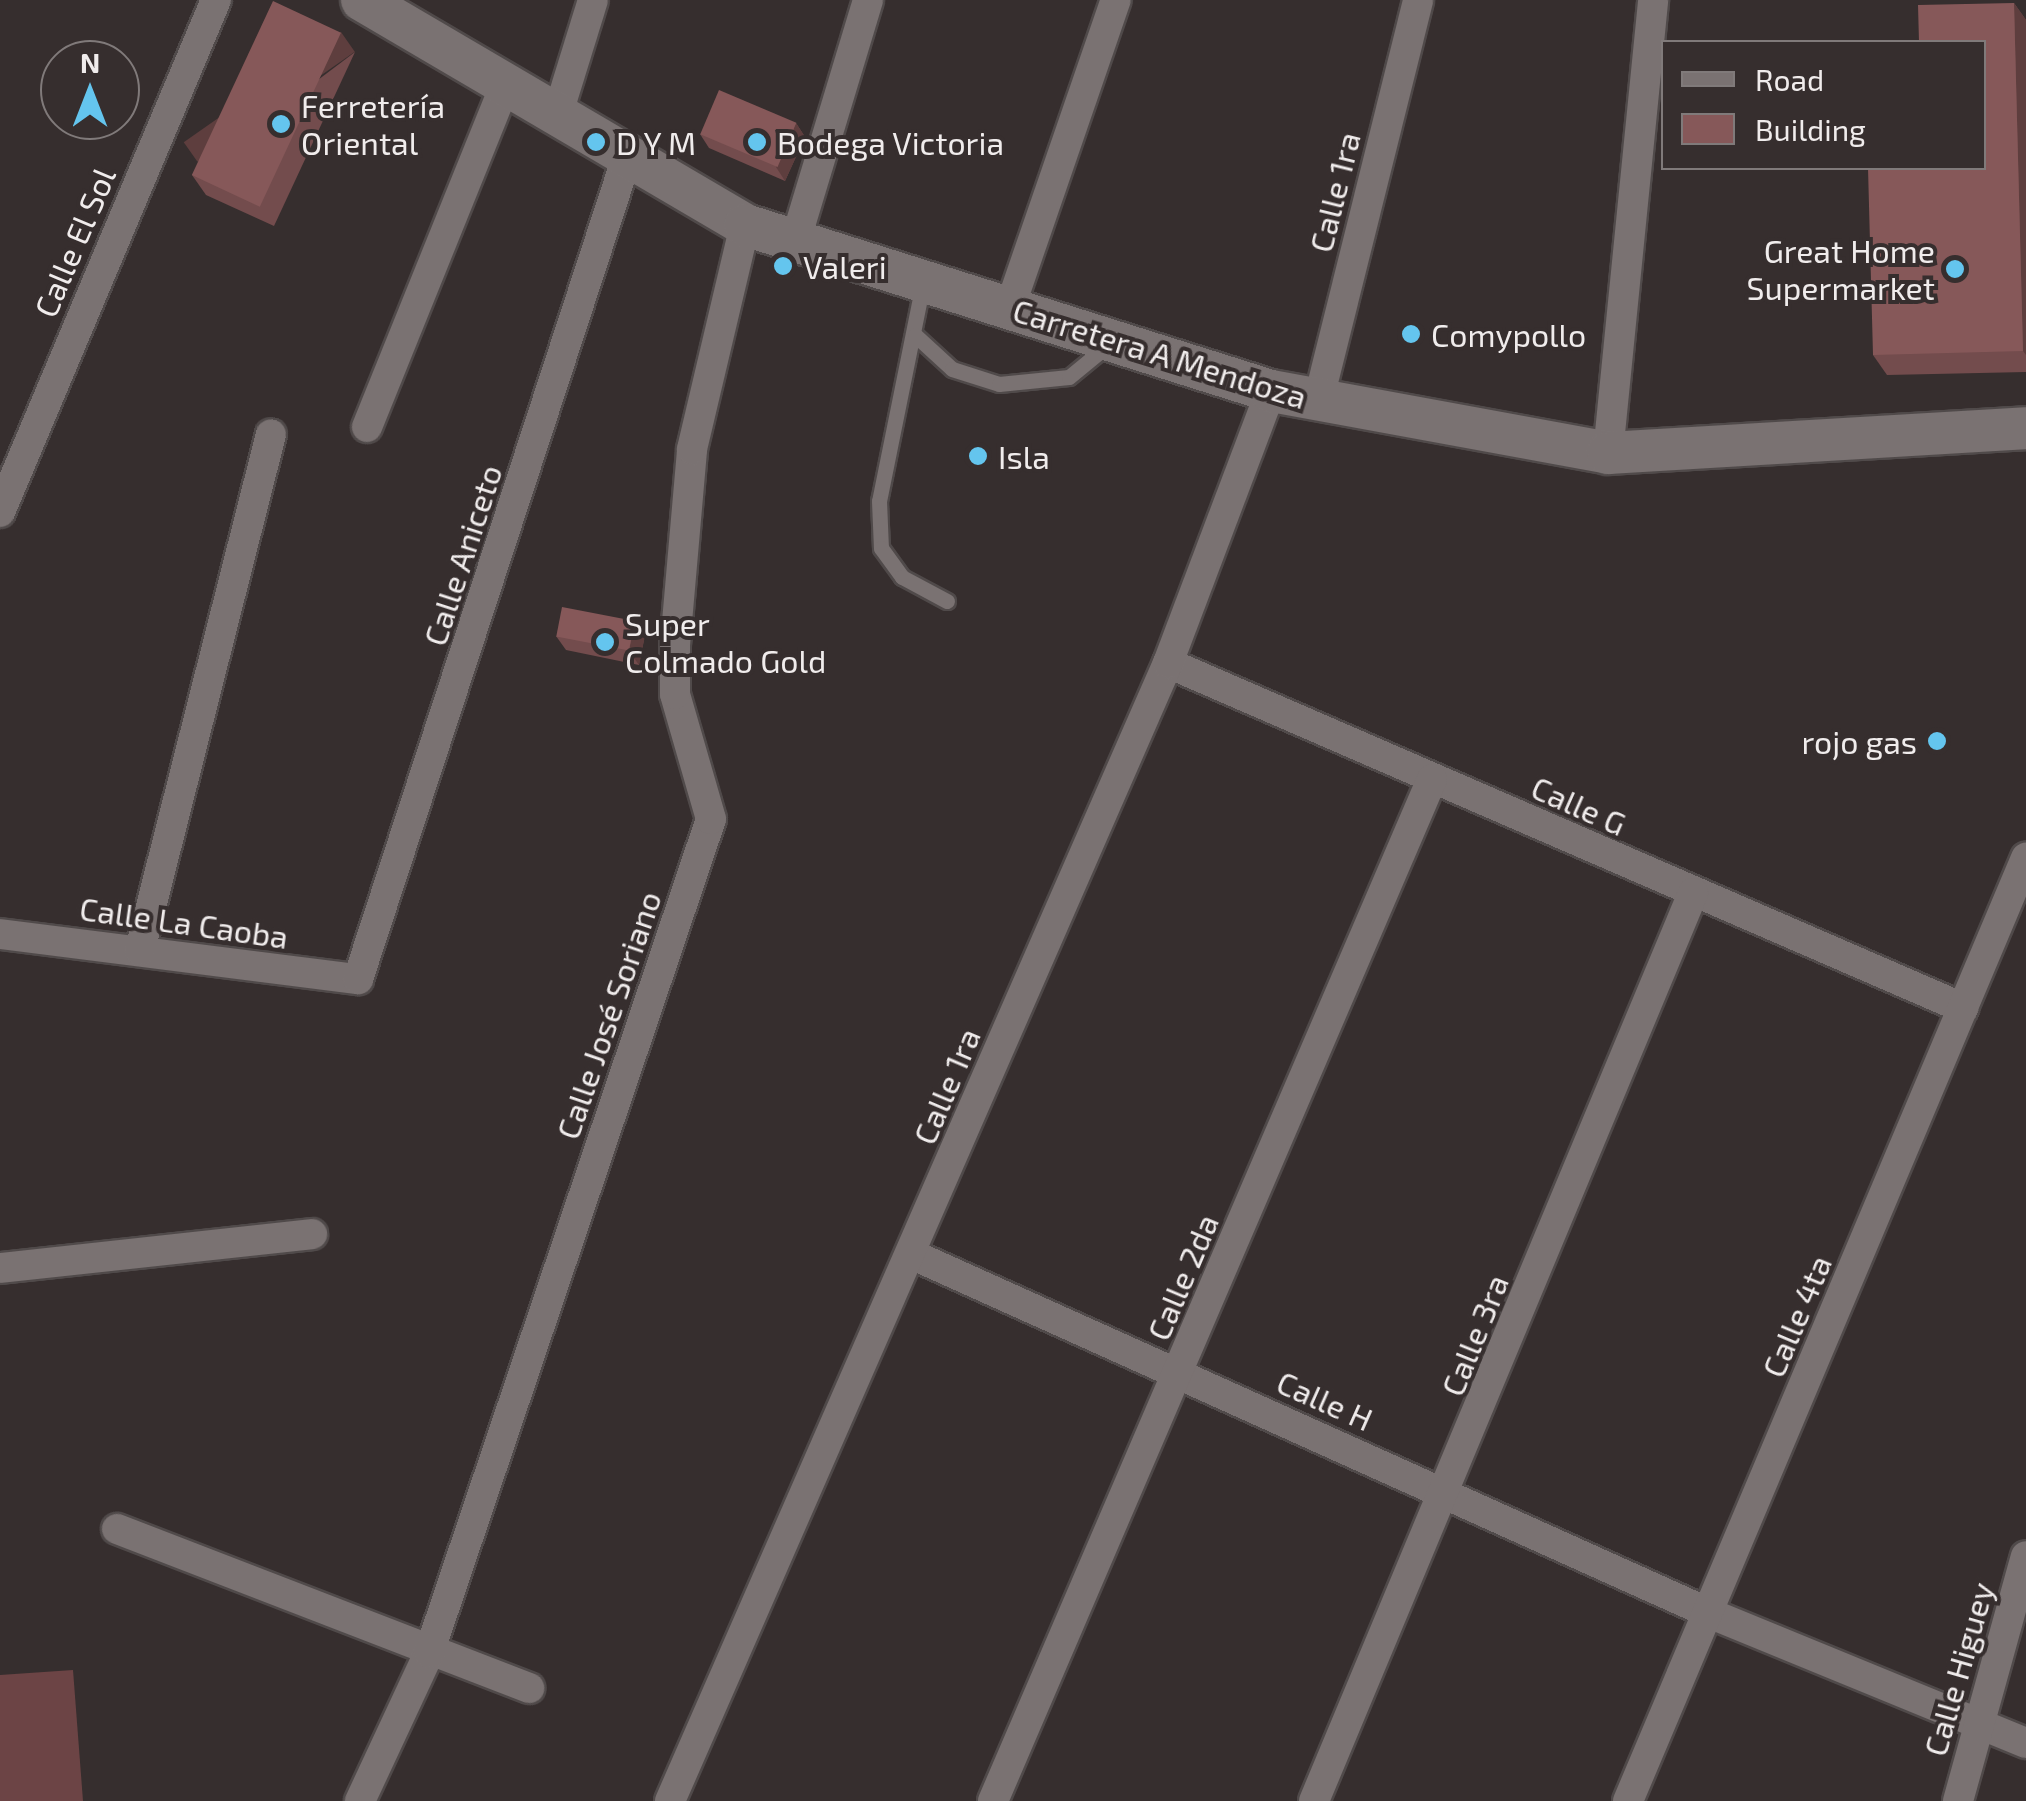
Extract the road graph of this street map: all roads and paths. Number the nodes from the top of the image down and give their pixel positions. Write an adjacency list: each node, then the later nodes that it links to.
1 (216, 0): 23 (street, Calle El Sol)
2 (362, 0): 8 (street, Carretera A Mendoza)
3 (592, 0): 9 (street)
4 (868, 0): 12 (street)
5 (1116, 0): 14 (street)
6 (1418, 0): 18 (street, Calle 1ra)
7 (1653, 0): 22 (street)
8 (505, 85): 9 (street, Carretera A Mendoza); 19 (street)
9 (558, 113): 10 (street, Carretera A Mendoza)
10 (629, 151): 11 (street, Carretera A Mendoza); 31 (street, Calle Aniceto)
11 (745, 224): 12 (street, Carretera A Mendoza); 41 (street, Calle José Soriano)
12 (795, 242): 13 (street, Carretera A Mendoza)
13 (924, 281): 14 (street, Carretera A Mendoza); 15 (lane)
14 (1010, 307): 16 (street, Carretera A Mendoza)
15 (916, 335): 16 (lane); 24 (lane)
16 (1113, 340): 17 (street, Carretera A Mendoza)
17 (1271, 392): 18 (street, Carretera A Mendoza); 25 (street, Calle 1ra)
18 (1318, 402): 22 (street, Carretera A Mendoza)
19 (366, 428)
20 (2026, 428): 22 (street, Carretera A Mendoza)
21 (271, 434): 30 (street)
22 (1608, 453)
23 (0, 512)
24 (948, 601)
25 (1168, 663): 26 (street, Calle G); 34 (street, Calle 1ra)
26 (1432, 779): 28 (street, Calle G); 36 (street, Calle 2da)
27 (2026, 858): 32 (street, Calle 4ta)
28 (1693, 894): 32 (street, Calle G); 37 (street, Calle 3ra)
29 (0, 934): 30 (street, Calle La Caoba)
30 (140, 950): 31 (street, Calle La Caoba)
31 (358, 979)
32 (1963, 1008): 40 (street, Calle 4ta)
33 (312, 1234): 35 (street)
34 (911, 1254): 36 (street, Calle H); 46 (street, Calle 1ra)
35 (0, 1268)
36 (1180, 1373): 37 (street, Calle H); 47 (street, Calle 2da)
37 (1447, 1492): 40 (street, Calle H); 48 (street, Calle 3ra)
38 (118, 1529): 41 (street)
39 (2026, 1556): 43 (street, Calle Higuey)
40 (1709, 1614): 43 (street, Calle H); 49 (street, Calle 4ta)
41 (429, 1653): 42 (street); 45 (street, Calle José Soriano)
42 (529, 1688)
43 (1978, 1724): 44 (street, Calle H); 50 (street, Calle Higuey)
44 (2026, 1744)
45 (360, 1801)
46 (670, 1801)
47 (992, 1801)
48 (1314, 1801)
49 (1628, 1801)
50 (1958, 1801)

